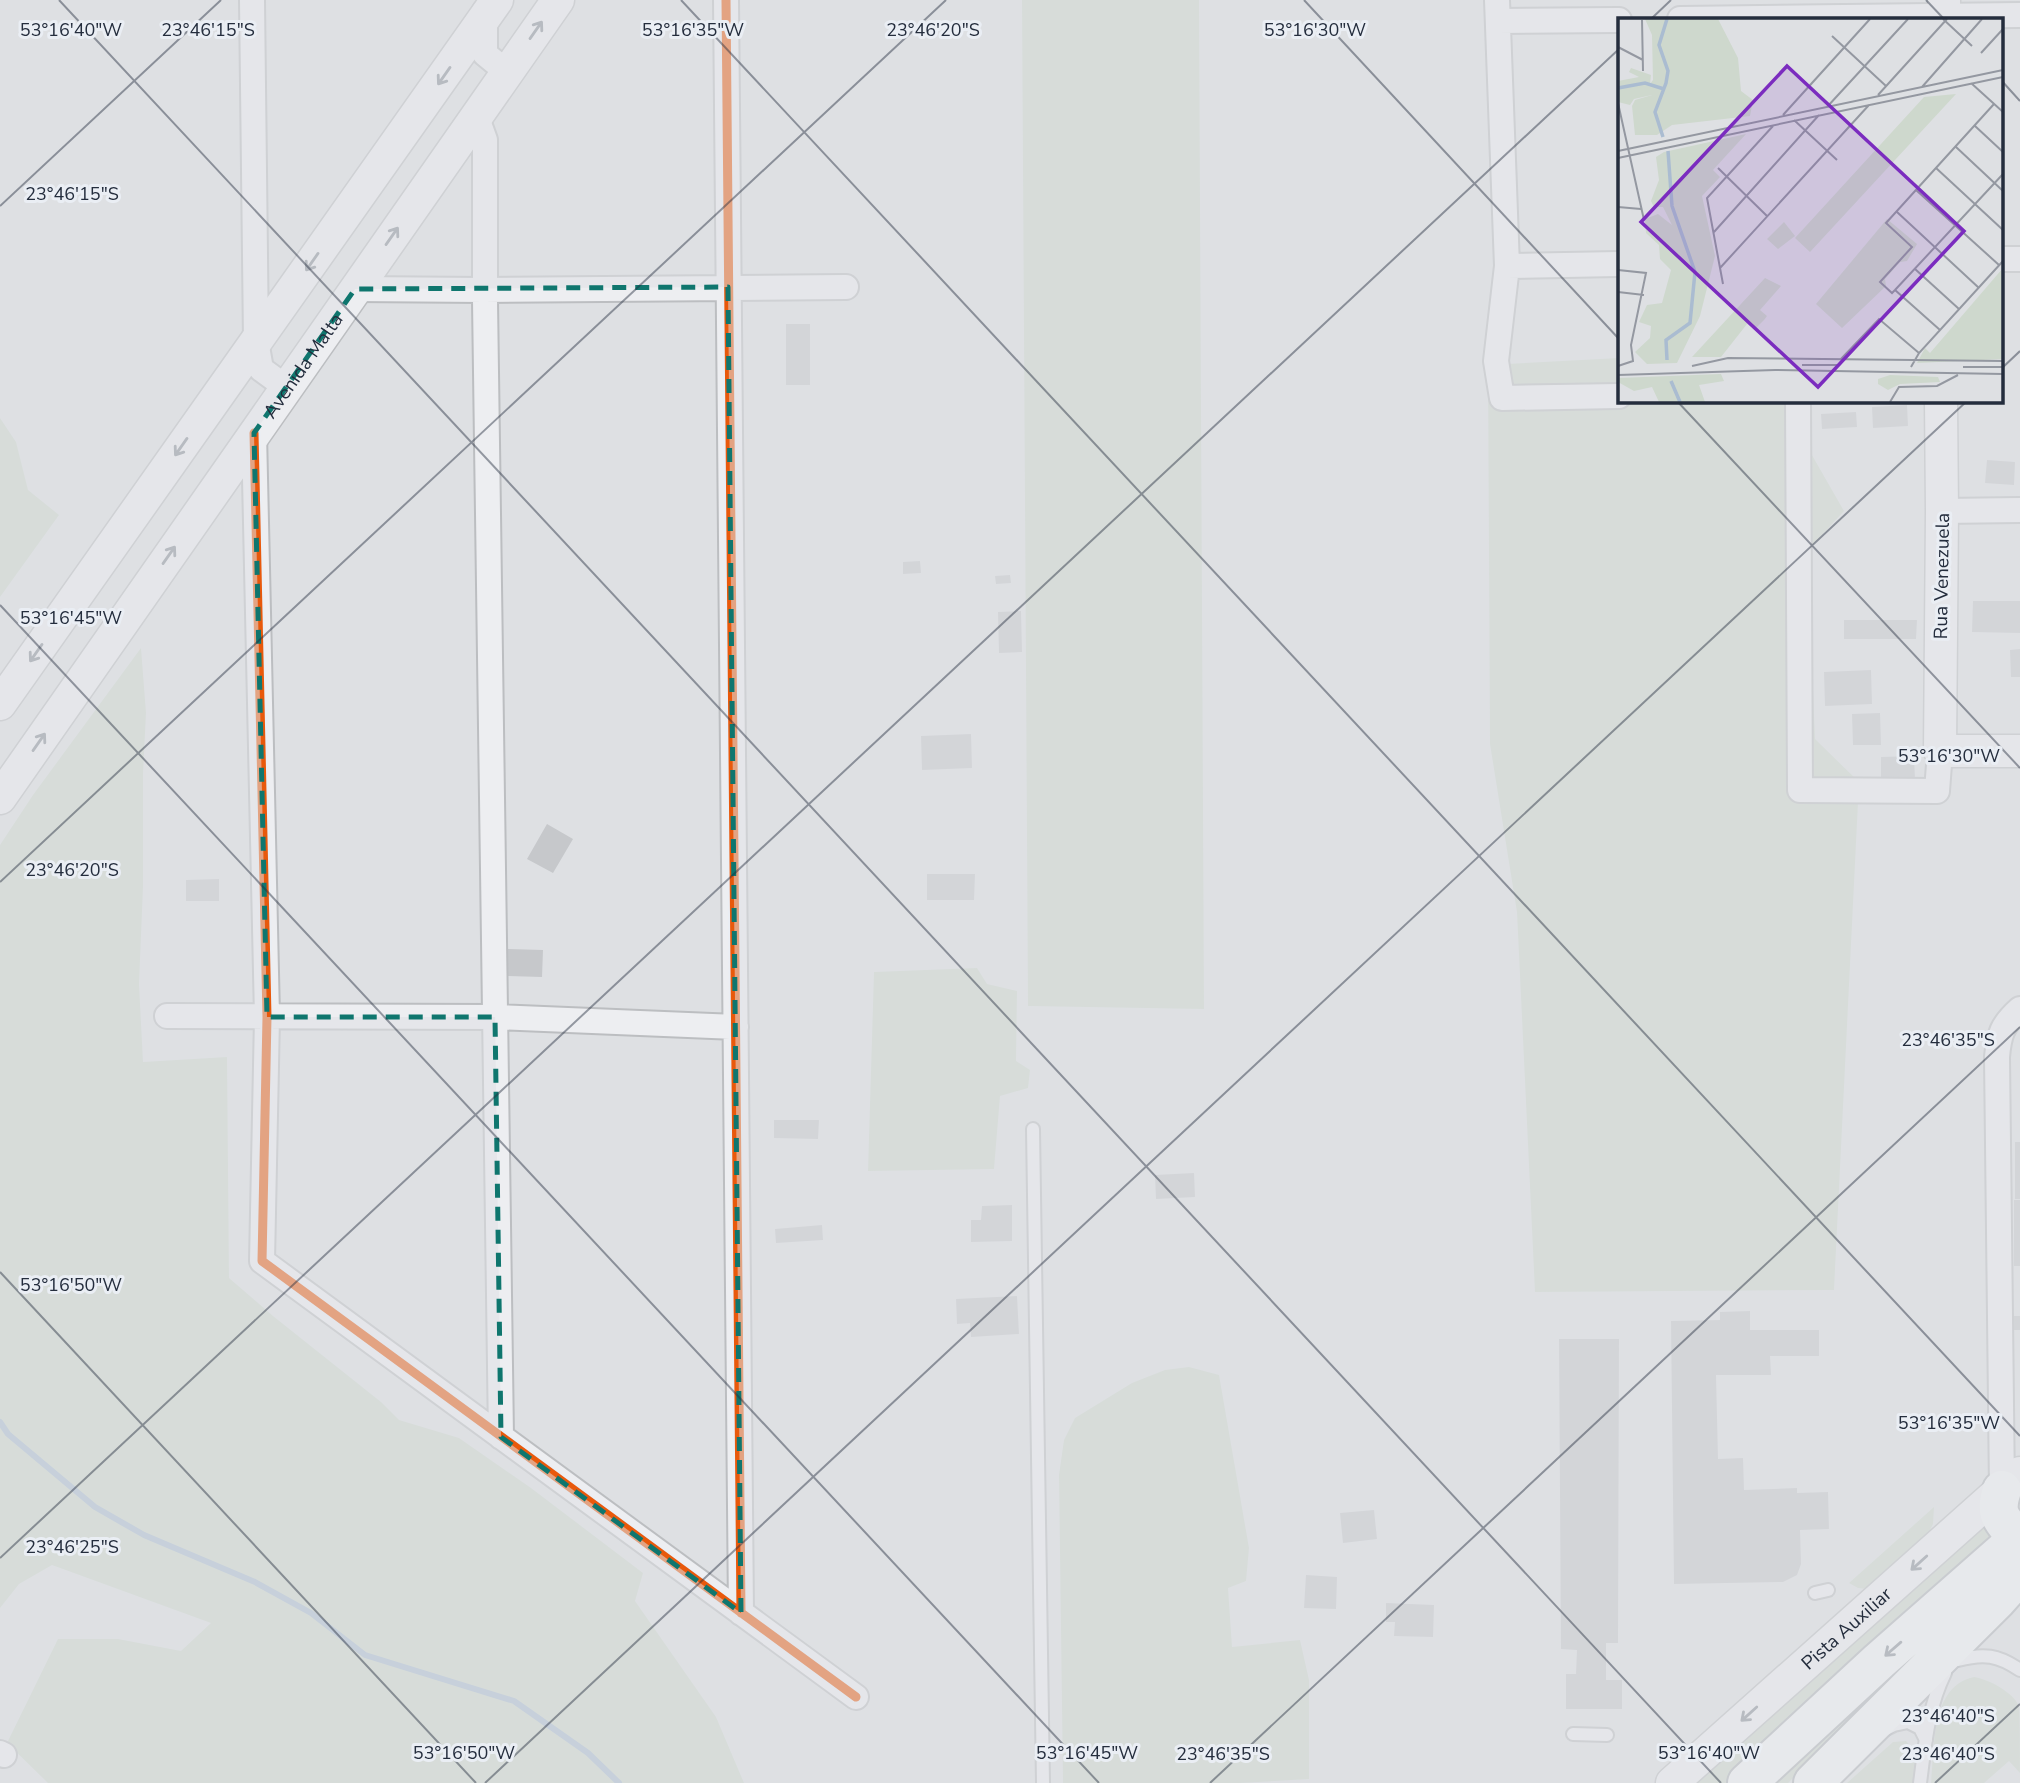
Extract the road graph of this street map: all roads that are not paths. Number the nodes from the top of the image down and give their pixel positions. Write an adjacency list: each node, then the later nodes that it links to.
1 (252, 0): 20 (street)
2 (558, 0): 10 (street, Avenida Malta, one-way to 2)
3 (726, 0): 17 (street)
4 (489, 6): 10 (street); 20 (street, one-way to 20)
5 (1497, 11): 9 (street); 15 (street)
6 (1944, 12): 7 (street); 8 (street)
7 (2020, 15)
8 (1718, 18)
9 (1618, 20)
10 (507, 72): 11 (street, Avenida Malta)
11 (476, 115): 18 (street, Avenida Malta, one-way to 11); 19 (street)
12 (2002, 258): 13 (street)
13 (2020, 259)
14 (1618, 264): 15 (street)
15 (1507, 266): 22 (street)
16 (846, 286): 17 (street)
17 (728, 287): 19 (street); 36 (street)
18 (355, 289): 19 (street); 21 (street, Avenida Malta)
19 (484, 290): 35 (street)
20 (256, 341): 21 (street); 28 (street, one-way to 28)
21 (287, 388): 25 (street, Avenida Malta)
22 (1618, 396)
23 (1798, 402): 29 (street)
24 (1941, 402): 27 (street, Rua Venezuela)
25 (254, 433): 31 (street, Avenida Malta, one-way to 25); 34 (street)
26 (2020, 510): 27 (street)
27 (1942, 511): 29 (street, Rua Venezuela)
28 (0, 704)
29 (1940, 751): 30 (street)
30 (2020, 751)
31 (0, 798)
32 (2020, 1009): 39 (street)
33 (167, 1016): 34 (street)
34 (267, 1017): 35 (street); 38 (street)
35 (495, 1017): 36 (street); 38 (street)
36 (736, 1027): 41 (street)
37 (1033, 1129): 49 (lane)
38 (501, 1437): 41 (street)
39 (2009, 1524): 50 (street, Pista Auxiliar, one-way to 50); 51 (highway, one-way to 51); 52 (highway)
40 (2020, 1605): 42 (highway)
41 (741, 1613): 44 (street)
42 (1952, 1666): 43 (lane); 47 (highway); 48 (lane)
43 (2020, 1670)
44 (856, 1698)
45 (1573, 1734): 46 (lane)
46 (1606, 1735)
47 (1869, 1739): 48 (lane); 53 (highway)
48 (1926, 1740): 54 (lane)
49 (1043, 1783)
50 (1672, 1783)
51 (1747, 1783)
52 (1813, 1783)
53 (1819, 1783)
54 (1920, 1783)

